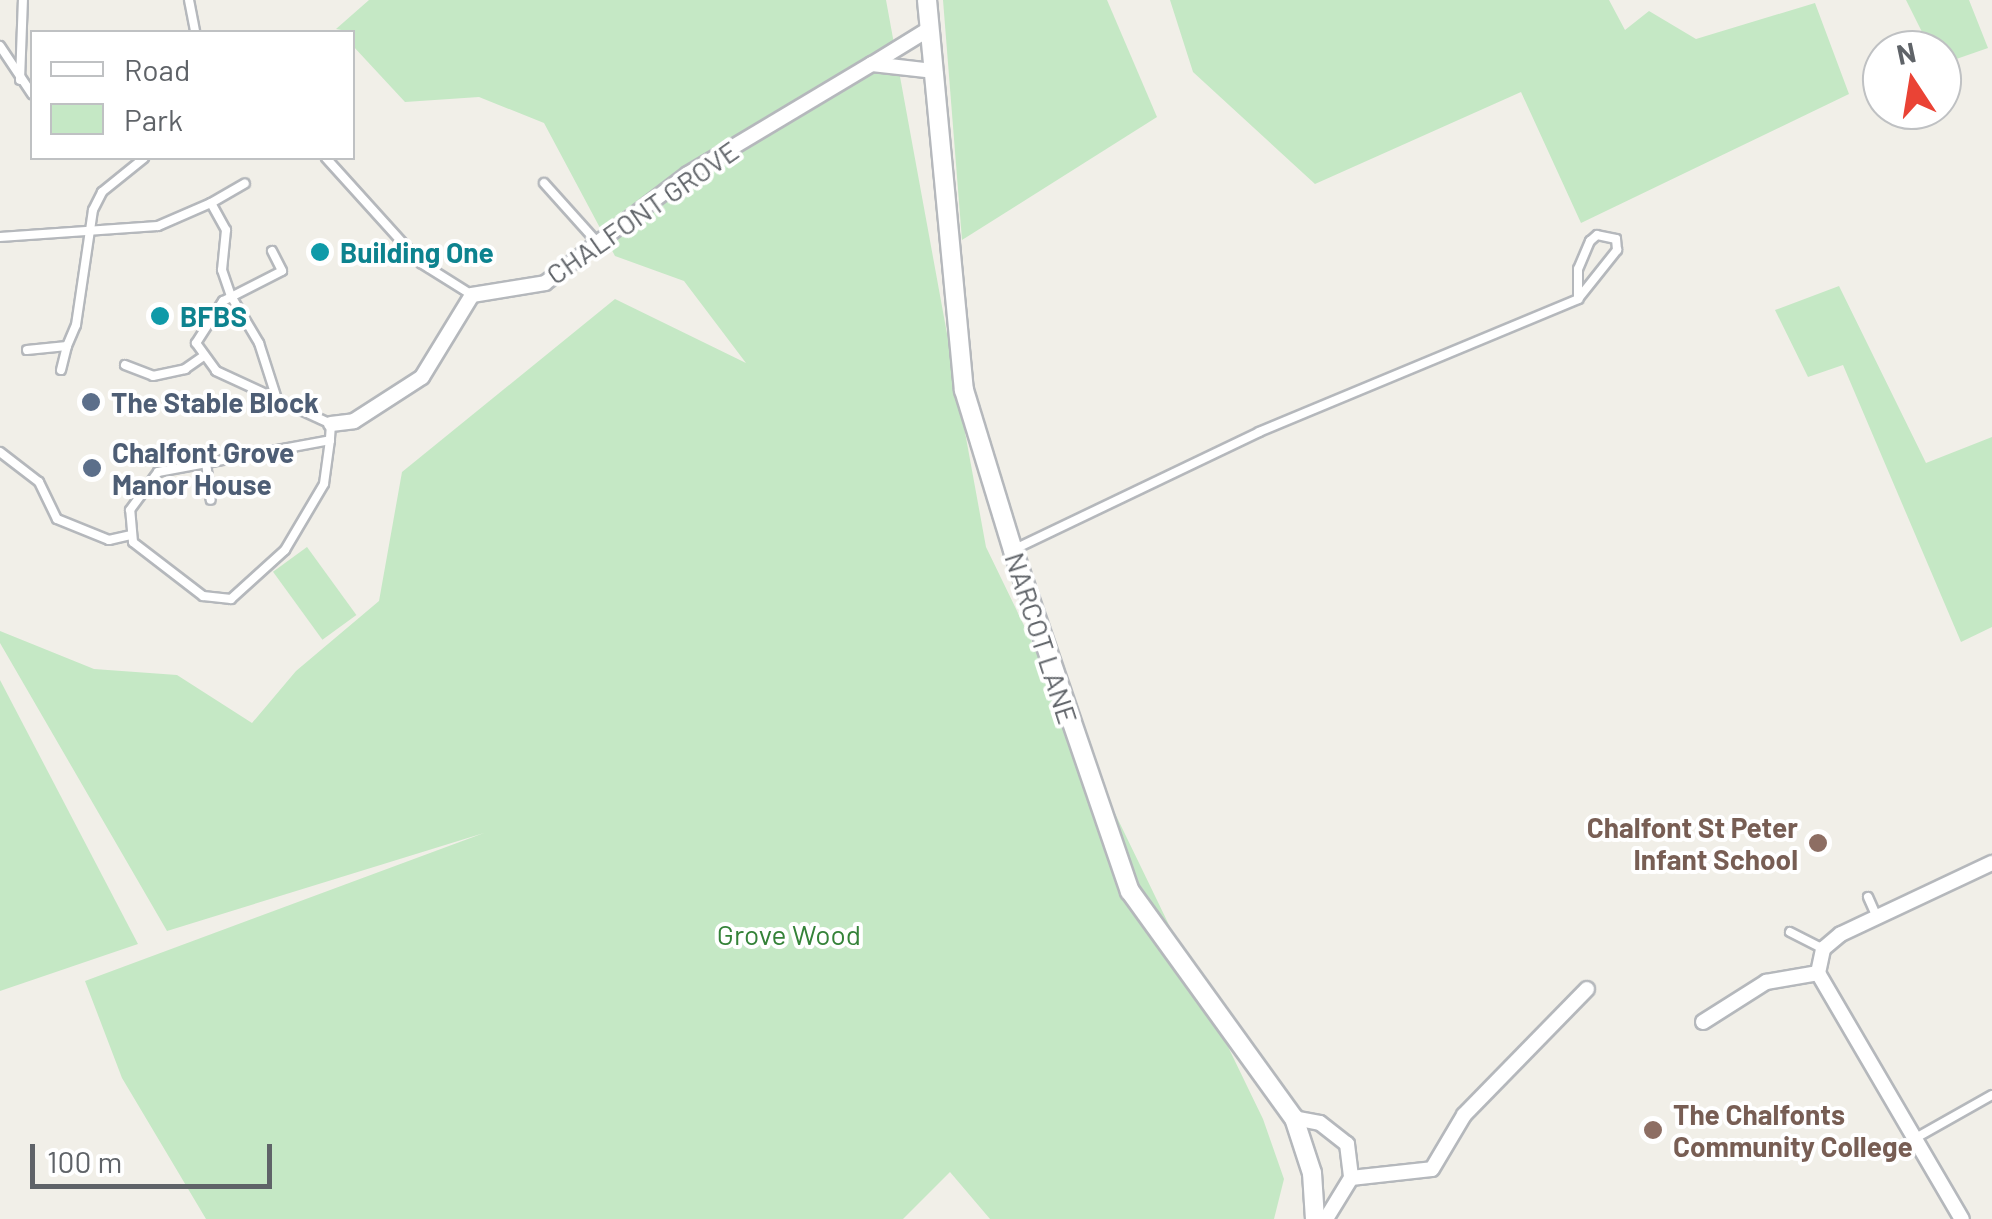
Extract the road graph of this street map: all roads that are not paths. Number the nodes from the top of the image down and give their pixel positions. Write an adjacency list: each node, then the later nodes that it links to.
1 (23, 0): 9 (lane)
2 (189, 0): 5 (lane)
3 (928, 0): 4 (street, NARCOT LANE)
4 (929, 29): 7 (street, CHALFONT GROVE); 8 (street, NARCOT LANE)
5 (195, 30)
6 (0, 46): 9 (lane)
7 (872, 64): 8 (street); 18 (street, CHALFONT GROVE)
8 (934, 72): 34 (street, NARCOT LANE)
9 (20, 80): 10 (lane)
10 (30, 92)
11 (142, 160): 16 (lane)
12 (328, 160): 20 (lane)
13 (246, 182): 15 (lane)
14 (544, 183): 18 (lane)
15 (211, 203): 16 (lane); 21 (lane)
16 (88, 228): 17 (lane); 23 (lane)
17 (0, 237)
18 (598, 242): 20 (street, CHALFONT GROVE)
19 (272, 250): 21 (lane)
20 (472, 295): 29 (street)
21 (231, 296): 25 (lane); 28 (lane)
22 (1578, 299): 22 (lane); 34 (lane)
23 (67, 346): 24 (lane); 27 (lane)
24 (27, 350)
25 (202, 357): 26 (lane); 28 (lane)
26 (125, 365)
27 (61, 370)
28 (278, 399): 29 (lane)
29 (331, 432): 31 (lane); 33 (lane)
30 (0, 452): 33 (lane)
31 (206, 462): 32 (lane); 33 (lane)
32 (211, 500)
33 (131, 535)
34 (1012, 550): 44 (street, NARCOT LANE)
35 (1992, 864): 37 (street)
36 (1868, 897): 37 (lane)
37 (1877, 916): 39 (street)
38 (1790, 932): 39 (lane)
39 (1823, 949): 40 (street)
40 (1818, 973): 42 (street); 45 (street)
41 (1587, 989): 46 (street)
42 (1703, 1022)
43 (1992, 1095): 45 (lane)
44 (1294, 1118): 46 (street); 47 (street, NARCOT LANE)
45 (1914, 1139): 49 (street)
46 (1351, 1178): 48 (street)
47 (1315, 1219)
48 (1326, 1219)
49 (1962, 1219)

